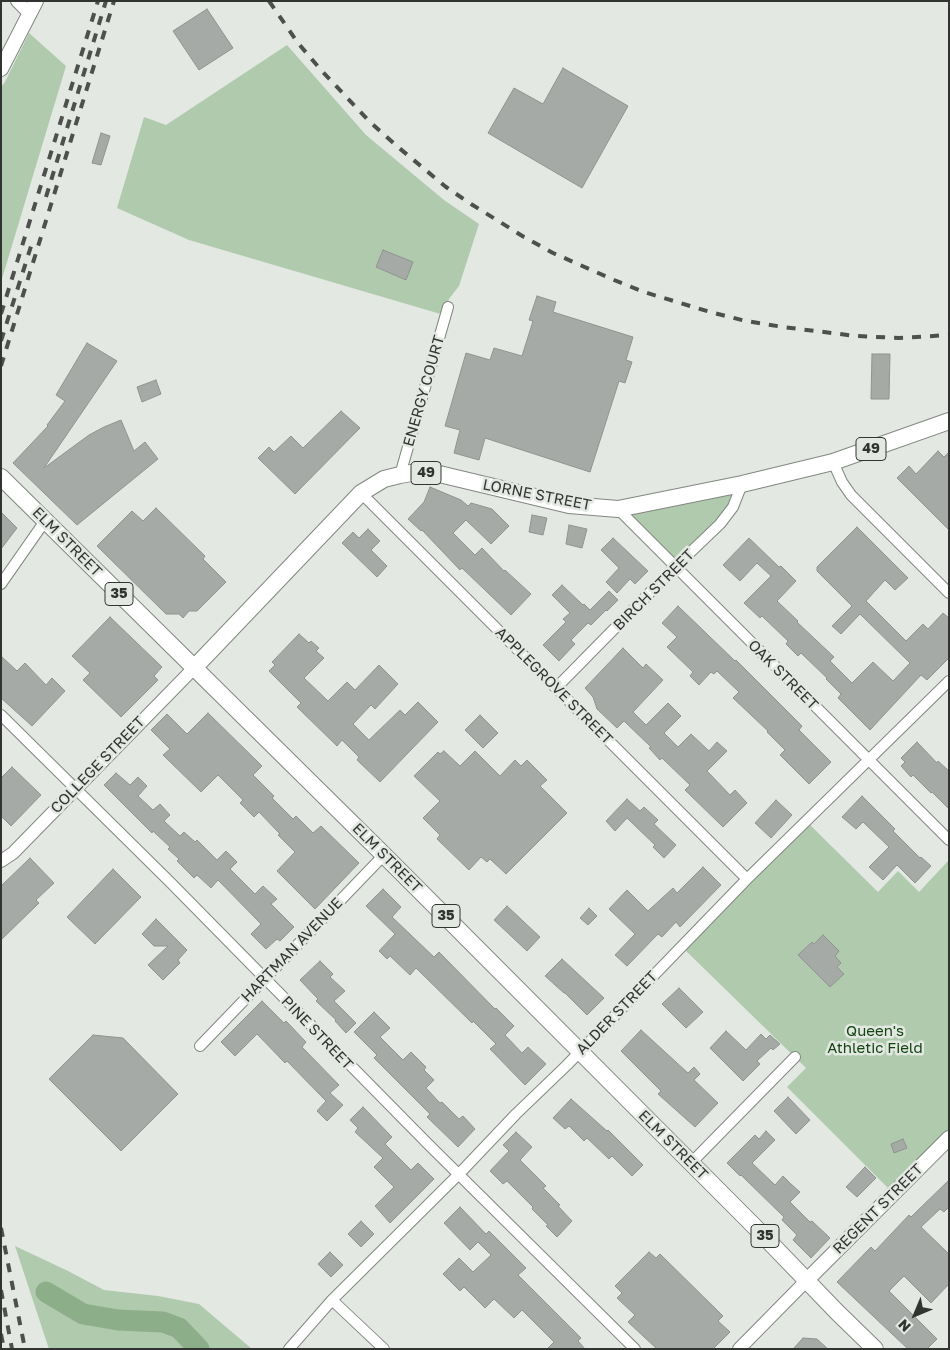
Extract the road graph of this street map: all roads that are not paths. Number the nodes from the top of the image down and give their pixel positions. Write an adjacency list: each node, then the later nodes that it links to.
1 (17, 1): 2 (street)
2 (33, 8): 3 (main road)
3 (1, 69)
4 (448, 307): 7 (street, ENERGY COURT)
5 (949, 421): 6 (main road, LORNE STREET / 49)
6 (833, 462): 9 (main road, LORNE STREET / 49); 15 (street)
7 (400, 475): 10 (main road, LORNE STREET / 49); 11 (main road, LORNE STREET / 49)
8 (1, 477): 12 (main road, ELM STREET / 35)
9 (742, 484): 11 (main road, LORNE STREET / 49); 13 (street, BIRCH STREET)
10 (361, 493): 16 (main road, LORNE STREET / 49); 18 (street, APPLEGROVE STREET)
11 (618, 509): 13 (street, OAK STREET)
12 (45, 521): 14 (street); 16 (main road, ELM STREET / 35)
13 (675, 567): 18 (street, BIRCH STREET); 20 (street, OAK STREET)
14 (1, 584)
15 (949, 593)
16 (194, 668): 21 (street, COLLEGE STREET); 23 (main road, ELM STREET / 35)
17 (949, 681): 20 (street, ALDER STREET)
18 (556, 688): 25 (street, APPLEGROVE STREET)
19 (1, 715): 21 (street, PINE STREET)
20 (868, 760): 22 (street, OAK STREET); 25 (street, ALDER STREET)
21 (76, 788): 24 (street, COLLEGE STREET); 26 (street, PINE STREET)
22 (949, 840)
23 (384, 855): 26 (street, HARTMAN AVENUE); 28 (main road, ELM STREET / 35)
24 (1, 861)
25 (747, 879): 28 (street, ALDER STREET)
26 (265, 980): 27 (street, HARTMAN AVENUE); 32 (street, PINE STREET)
27 (200, 1046)
28 (580, 1051): 31 (main road, ELM STREET / 35); 32 (street, ALDER STREET)
29 (794, 1057): 31 (street)
30 (949, 1138): 33 (main road, REGENT STREET)
31 (691, 1163): 33 (main road, ELM STREET / 35)
32 (459, 1174): 34 (street, ALDER STREET); 37 (street, PINE STREET)
33 (807, 1280): 38 (street); 39 (main road, ELM STREET / 35)
34 (332, 1300): 35 (street, ALDER STREET); 36 (street)
35 (288, 1349)
36 (384, 1349)
37 (635, 1349)
38 (739, 1349)
39 (876, 1349)

